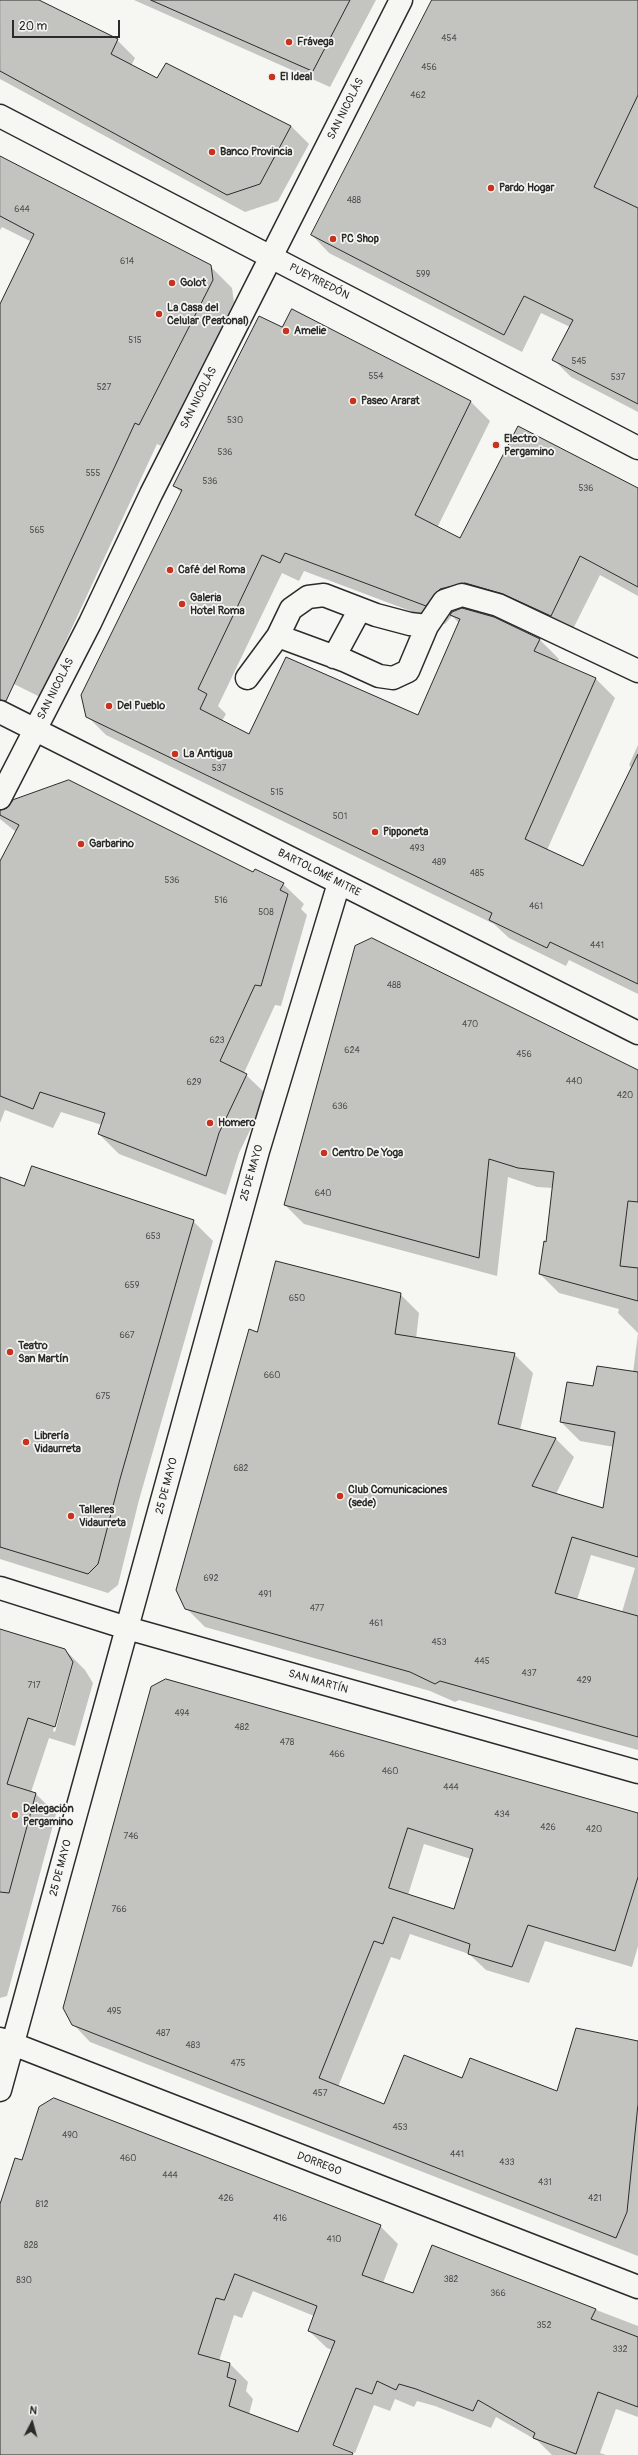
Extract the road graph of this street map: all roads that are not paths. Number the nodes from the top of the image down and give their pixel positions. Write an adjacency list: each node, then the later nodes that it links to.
1 (401, 0): 3 (street, SAN NICOLÁS)
2 (0, 116): 3 (street, PUEYRREDÓN)
3 (271, 257): 4 (street, PUEYRREDÓN); 12 (street, SAN NICOLÁS)
4 (638, 448)
5 (360, 609): 6 (street); 7 (street); 8 (street)
6 (426, 626): 8 (street); 9 (street)
7 (278, 636): 8 (street); 10 (street)
8 (334, 657)
9 (638, 671)
10 (247, 678)
11 (0, 712): 12 (street, BARTOLOMÉ MITRE)
12 (35, 730): 13 (street, SAN NICOLÁS); 14 (street, BARTOLOMÉ MITRE)
13 (0, 798)
14 (339, 883): 15 (street, BARTOLOMÉ MITRE); 17 (street, 25 DE MAYO)
15 (638, 1033)
16 (0, 1588): 17 (street, SAN MARTÍN)
17 (128, 1628): 18 (street, SAN MARTÍN); 19 (street, 25 DE MAYO)
18 (638, 1772)
19 (6, 2042): 20 (street, 25 DE MAYO); 21 (street, DORREGO)
20 (0, 2090)
21 (638, 2287)

